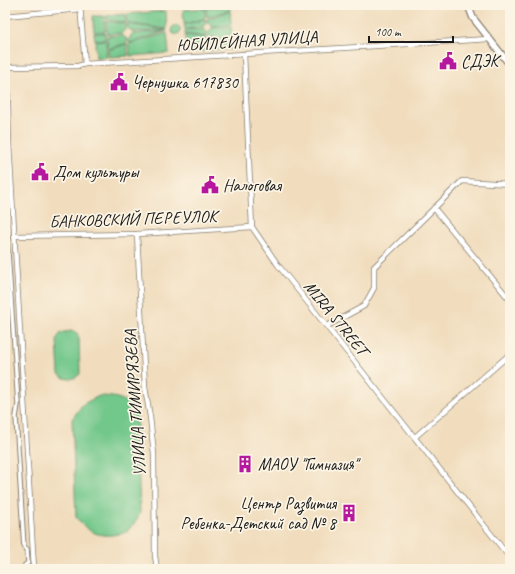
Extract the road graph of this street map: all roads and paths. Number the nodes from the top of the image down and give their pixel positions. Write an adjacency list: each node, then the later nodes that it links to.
1 (468, 5): 4 (street)
2 (80, 7): 3 (street); 6 (street)
3 (5, 16)
4 (489, 39): 5 (street, ЮБИЛЕЙНАЯ УЛИЦА); 7 (street)
5 (244, 54): 6 (street, ЮБИЛЕЙНАЯ УЛИЦА); 12 (street)
6 (85, 64): 8 (street, ЮБИЛЕЙНАЯ УЛИЦА)
7 (510, 65)
8 (6, 67): 14 (street)
9 (510, 184): 11 (street)
10 (5, 208): 20 (street)
11 (434, 208): 15 (street); 16 (street)
12 (252, 227): 13 (street, БАНКОВСКИЙ ПЕРЕУЛОК); 16 (street, MIRA STREET)
13 (136, 234): 14 (street, БАНКОВСКИЙ ПЕРЕУЛОК); 22 (street, УЛИЦА ТИМИРЯЗЕВА)
14 (14, 236): 21 (street)
15 (510, 300)
16 (326, 326): 18 (street, MIRA STREET)
17 (510, 354): 18 (street)
18 (415, 437): 19 (street, MIRA STREET)
19 (510, 558)
20 (26, 569)
21 (34, 569)
22 (156, 569)

